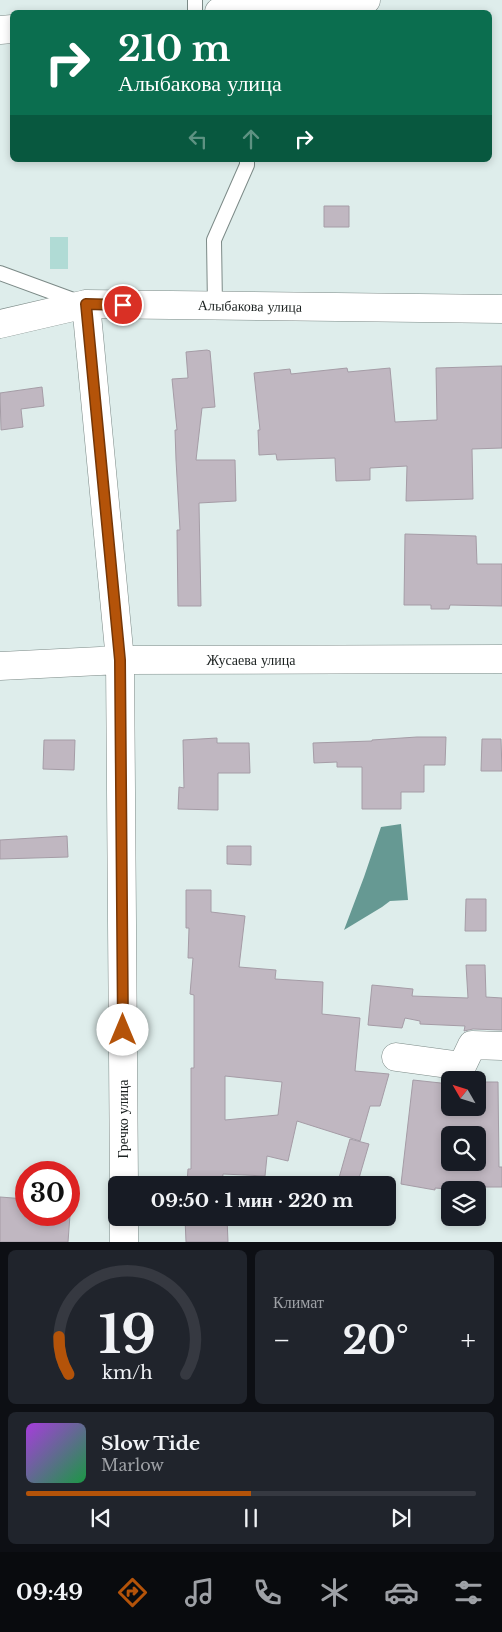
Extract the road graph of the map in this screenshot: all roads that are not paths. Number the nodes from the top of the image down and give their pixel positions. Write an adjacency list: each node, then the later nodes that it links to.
1 (366, 0): 2 (main road)
2 (248, 10)
3 (247, 162): 6 (lane)
4 (0, 273): 5 (lane)
5 (86, 304): 6 (main road, Алыбакова улица); 8 (main road, Алыбакова улица); 10 (main road, Гречко улица)
6 (216, 306): 7 (main road, Алыбакова улица)
7 (502, 309)
8 (0, 324)
9 (502, 659): 10 (main road, Жусаева улица)
10 (120, 660): 11 (main road, Жусаева улица); 14 (main road, Гречко улица)
11 (0, 666)
12 (502, 1046): 13 (main road)
13 (396, 1057)
14 (124, 1176)
15 (124, 1226): 16 (main road)
16 (124, 1242)

